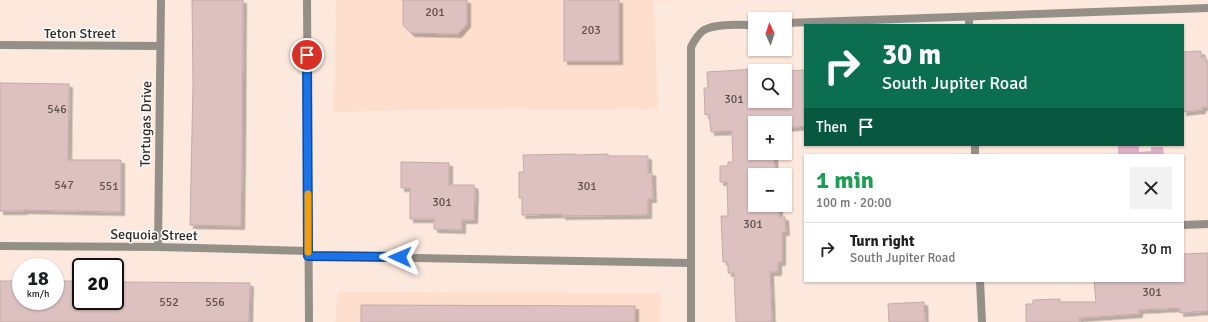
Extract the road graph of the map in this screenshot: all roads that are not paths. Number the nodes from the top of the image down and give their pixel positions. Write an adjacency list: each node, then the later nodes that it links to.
1 (161, 0): 8 (street, Tortugas Drive)
2 (307, 0): 13 (street)
3 (1208, 8): 4 (street)
4 (969, 21): 5 (street)
5 (792, 24)
6 (748, 25): 14 (street)
7 (0, 45): 8 (street, Teton Street)
8 (160, 46): 12 (street, Tortugas Drive)
9 (1208, 224): 10 (street)
10 (1184, 225)
11 (0, 246): 12 (street, Sequoia Street)
12 (158, 247): 13 (street, Sequoia Street)
13 (308, 253): 14 (street, Sequoia Street); 16 (street)
14 (691, 263): 17 (street)
15 (980, 282): 18 (street)
16 (309, 322)
17 (691, 322)
18 (982, 322)

